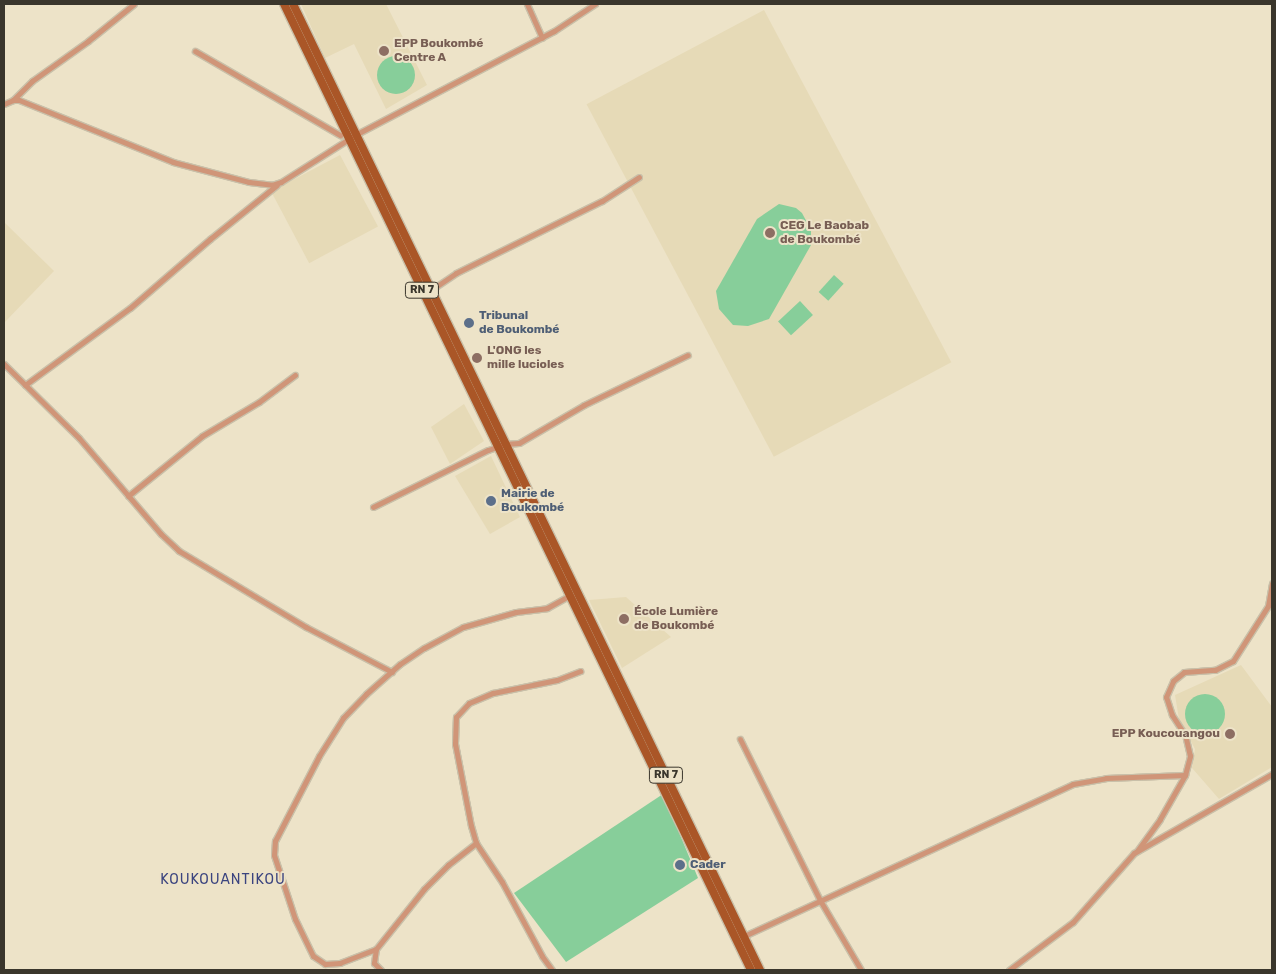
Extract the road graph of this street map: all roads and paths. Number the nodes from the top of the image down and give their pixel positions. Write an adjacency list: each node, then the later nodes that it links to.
1 (134, 4): 8 (street)
2 (284, 4): 11 (main road, RN 7)
3 (293, 4): 11 (main road, RN 7)
4 (527, 4): 6 (street)
5 (595, 4): 6 (street)
6 (542, 38): 11 (street)
7 (195, 51): 10 (street)
8 (13, 100): 9 (street); 13 (street)
9 (4, 104)
10 (340, 135)
11 (352, 137): 13 (street); 14 (main road, RN 7); 19 (main road, RN 7)
12 (639, 177): 14 (street)
13 (281, 182): 18 (street)
14 (431, 290): 19 (main road, RN 7)
15 (688, 355): 19 (street)
16 (4, 364): 18 (street)
17 (295, 375): 20 (street)
18 (25, 385): 20 (street)
19 (501, 445): 21 (street); 22 (main road, RN 7)
20 (128, 496): 26 (street)
21 (373, 507)
22 (568, 583): 24 (main road, RN 7); 33 (main road, RN 7)
23 (1272, 583): 29 (street)
24 (569, 596): 26 (street); 38 (main road, RN 7)
25 (580, 671): 30 (street)
26 (392, 672): 34 (street)
27 (740, 738): 32 (street)
28 (1272, 774): 31 (street)
29 (1185, 775): 31 (street); 32 (street)
30 (476, 843): 34 (street); 37 (street)
31 (1137, 851): 35 (street)
32 (821, 902): 33 (street); 40 (street)
33 (744, 936): 39 (main road, RN 7)
34 (376, 949): 36 (street)
35 (1018, 968): 41 (street)
36 (381, 970)
37 (552, 970)
38 (751, 970)
39 (760, 970)
40 (861, 970)
41 (1008, 970)

